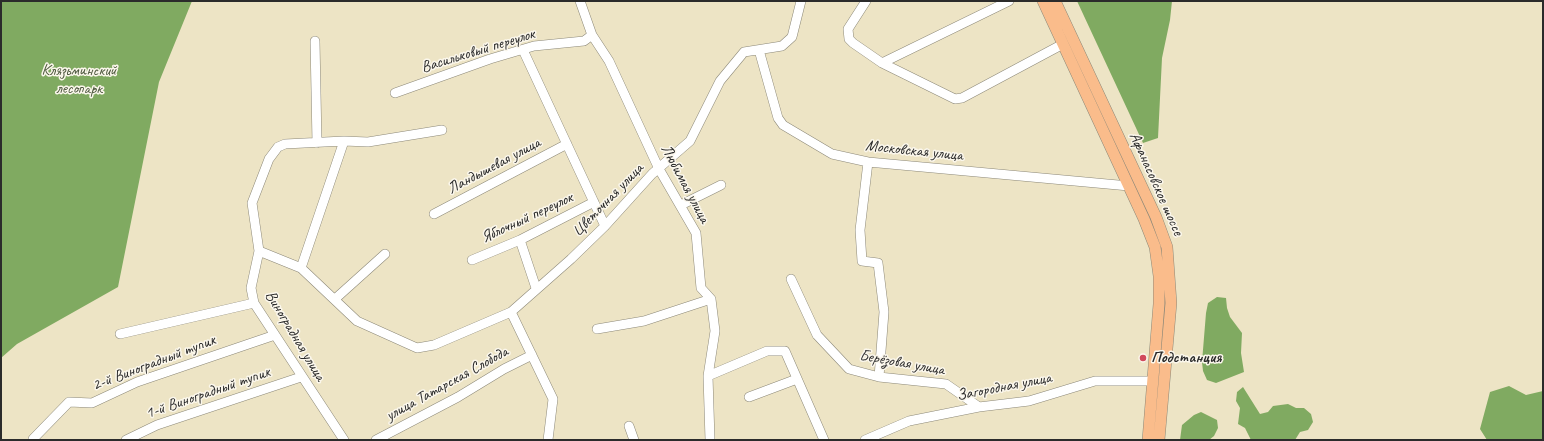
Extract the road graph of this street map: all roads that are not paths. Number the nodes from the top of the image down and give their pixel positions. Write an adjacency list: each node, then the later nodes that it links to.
1 (580, 1): 7 (street, Любимая улица)
2 (801, 1): 11 (street, Цветочная улица)
3 (866, 1): 12 (street)
4 (1009, 1): 12 (street)
5 (1043, 1): 9 (main road, Афанасовское шоссе)
6 (1055, 1): 59 (main road, Афанасовское шоссе)
7 (592, 35): 10 (street, Васильковый переулок); 19 (street, Любимая улица)
8 (315, 41): 16 (street)
9 (1063, 44): 12 (street); 21 (main road, Афанасовское шоссе)
10 (523, 50): 13 (street, Васильковый переулок); 17 (street)
11 (759, 50): 18 (street, Московская улица); 19 (street, Цветочная улица)
12 (882, 63)
13 (395, 93)
14 (442, 130): 15 (street, Виноградная улица)
15 (344, 141): 16 (street, Виноградная улица); 30 (street)
16 (317, 143): 27 (street, Виноградная улица)
17 (568, 144): 22 (street); 24 (street, Ландышевая улица)
18 (868, 162): 21 (street, Московская улица); 43 (street)
19 (659, 169): 23 (street, Любимая улица); 25 (street, Цветочная улица)
20 (721, 185): 23 (street)
21 (1129, 186): 45 (main road, Афанасовское шоссе)
22 (594, 202): 25 (street); 26 (street, Яблочный переулок)
23 (681, 205): 33 (street, Любимая улица)
24 (434, 214)
25 (605, 226): 32 (street, Цветочная улица)
26 (520, 240): 29 (street, Яблочный переулок); 32 (street)
27 (259, 251): 30 (street); 35 (street, Виноградная улица)
28 (385, 254): 34 (street)
29 (472, 260)
30 (301, 268): 34 (street)
31 (791, 279): 43 (street, Берёзовая улица)
32 (536, 288): 36 (street, Цветочная улица)
33 (711, 299): 37 (street); 41 (street, Любимая улица)
34 (335, 300): 36 (street)
35 (254, 303): 38 (street); 39 (street, Виноградная улица)
36 (511, 312): 40 (street)
37 (597, 329)
38 (120, 334)
39 (275, 335): 42 (street, Виноградная улица); 49 (street, 2-й Виноградный тупик)
40 (532, 355): 52 (street, улица Татарская Слобода); 53 (street)
41 (708, 376): 44 (street); 55 (street, Любимая улица)
42 (301, 377): 50 (street, 1-й Виноградный тупик); 51 (street, Виноградная улица)
43 (879, 377): 47 (street, Берёзовая улица)
44 (796, 379): 46 (street); 56 (street)
45 (1153, 381): 47 (street, Загородная улица); 58 (main road, Афанасовское шоссе)
46 (748, 397)
47 (979, 407): 57 (street, Загородная улица)
48 (629, 426): 54 (street)
49 (33, 439)
50 (126, 440)
51 (344, 440)
52 (376, 440)
53 (548, 440)
54 (634, 440)
55 (710, 440)
56 (824, 440)
57 (864, 440)
58 (1148, 440)
59 (1159, 440)

